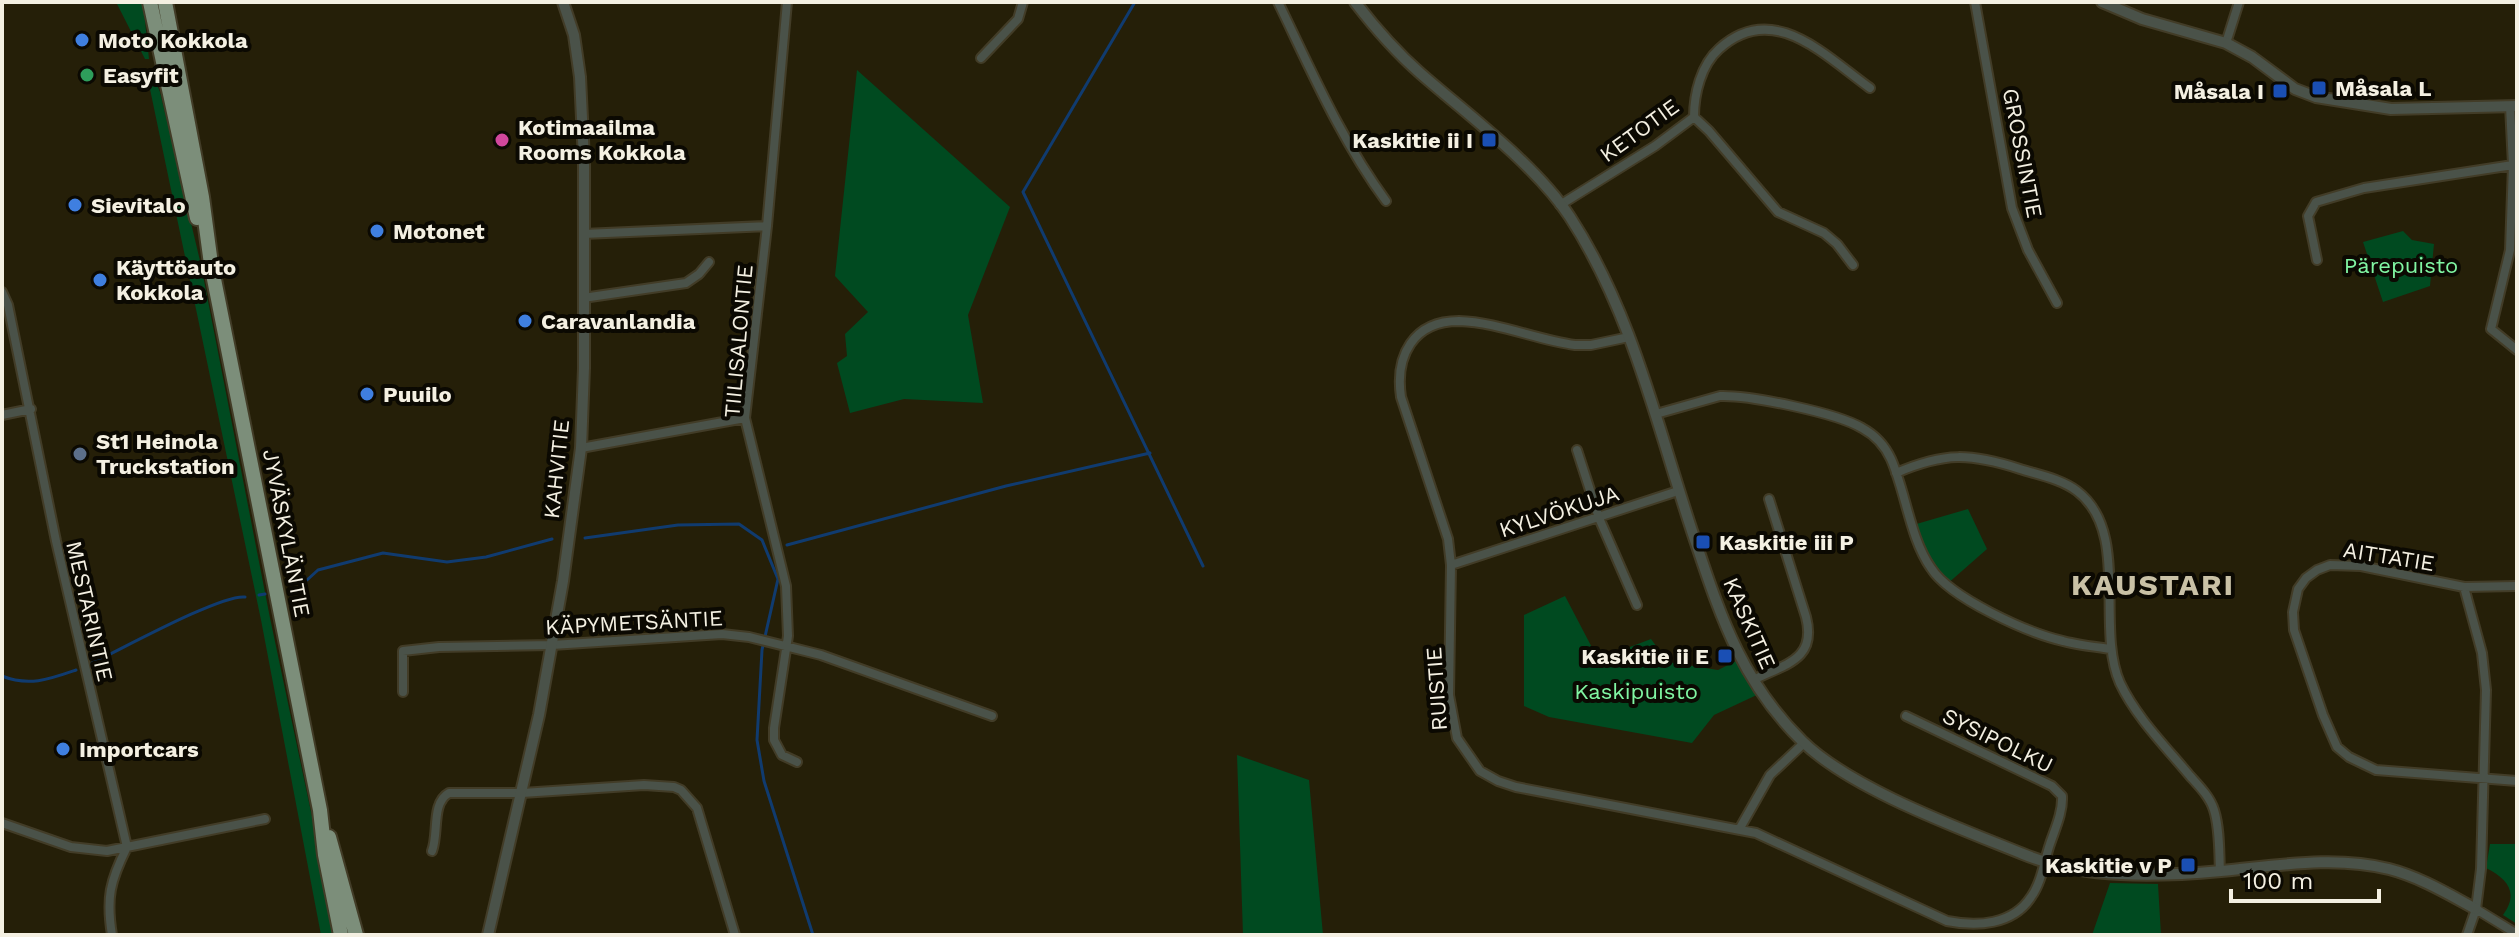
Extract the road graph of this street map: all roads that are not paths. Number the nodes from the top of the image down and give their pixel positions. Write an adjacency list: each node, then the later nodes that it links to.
1 (150, 2): 24 (highway, JYVÄSKYLÄNTIE)
2 (165, 2): 24 (highway, JYVÄSKYLÄNTIE)
3 (563, 2): 20 (street, KAHVITIE)
4 (787, 2): 19 (street, TIILISALONTIE)
5 (1023, 2): 12 (street)
6 (1278, 2): 17 (street)
7 (1355, 2): 18 (street, KASKITIE)
8 (1975, 2): 28 (street, GROSSINTIE)
9 (2102, 2): 11 (street)
10 (2239, 2): 11 (street)
11 (2226, 43): 14 (street)
12 (981, 58)
13 (1870, 88): 15 (street, KETOTIE)
14 (2513, 106): 16 (street)
15 (1694, 117): 18 (street, KETOTIE); 25 (street)
16 (2513, 165): 21 (street); 22 (street)
17 (1386, 201)
18 (1560, 205): 29 (street, KASKITIE)
19 (767, 226): 20 (street); 34 (street, TIILISALONTIE)
20 (583, 234): 27 (street, KAHVITIE)
21 (2513, 250): 30 (street)
22 (2317, 260)
23 (709, 262): 27 (street)
24 (211, 264): 57 (highway, JYVÄSKYLÄNTIE)
25 (1853, 265)
26 (2, 292): 31 (street, MESTARINTIE)
27 (583, 298): 35 (street, KAHVITIE)
28 (2057, 303)
29 (1629, 337): 32 (street, KASKITIE); 41 (street, RUISTIE)
30 (2517, 350)
31 (31, 409): 33 (street); 61 (street, MESTARINTIE)
32 (1656, 414): 37 (street); 38 (street, KASKITIE)
33 (2, 415)
34 (745, 418): 35 (street); 46 (street, TIILISALONTIE)
35 (581, 448): 45 (street, KAHVITIE)
36 (1577, 450): 40 (street)
37 (1896, 473): 47 (street); 47 (street)
38 (1678, 491): 40 (street, KYLVÖKUJA); 48 (street, KASKITIE)
39 (1769, 499): 48 (street)
40 (1599, 518): 41 (street, KYLVÖKUJA); 44 (street)
41 (1451, 565): 60 (street, RUISTIE)
42 (2517, 586): 43 (street)
43 (2464, 587): 54 (street, AITTATIE); 54 (street, AITTATIE)
44 (1637, 605)
45 (552, 645): 46 (street, KÄPYMETSÄNTIE); 49 (street, KÄPYMETSÄNTIE); 56 (street, KAHVITIE)
46 (787, 646): 50 (street, KÄPYMETSÄNTIE); 53 (street, TIILISALONTIE)
47 (2111, 649): 64 (street)
48 (1753, 680): 52 (street, KASKITIE)
49 (403, 692)
50 (992, 716)
51 (1906, 716): 63 (street, SYSIPOLKU)
52 (1804, 743): 60 (street); 63 (street, KASKITIE)
53 (797, 762)
54 (2483, 779): 55 (street); 65 (street, AITTATIE)
55 (2517, 781)
56 (522, 793): 62 (street); 70 (street, KAHVITIE); 71 (street)
57 (320, 810): 68 (highway, JYVÄSKYLÄNTIE); 69 (highway, JYVÄSKYLÄNTIE)
58 (265, 819): 61 (street)
59 (2, 823): 61 (street)
60 (1740, 828): 63 (street, RUISTIE)
61 (127, 847): 67 (street)
62 (432, 851)
63 (2046, 857): 64 (street, KASKITIE)
64 (2220, 871): 65 (street, KASKITIE)
65 (2476, 909): 66 (street); 72 (street, AITTATIE)
66 (2517, 934)
67 (112, 935)
68 (341, 935)
69 (356, 935)
70 (488, 935)
71 (735, 935)
72 (2467, 935)

